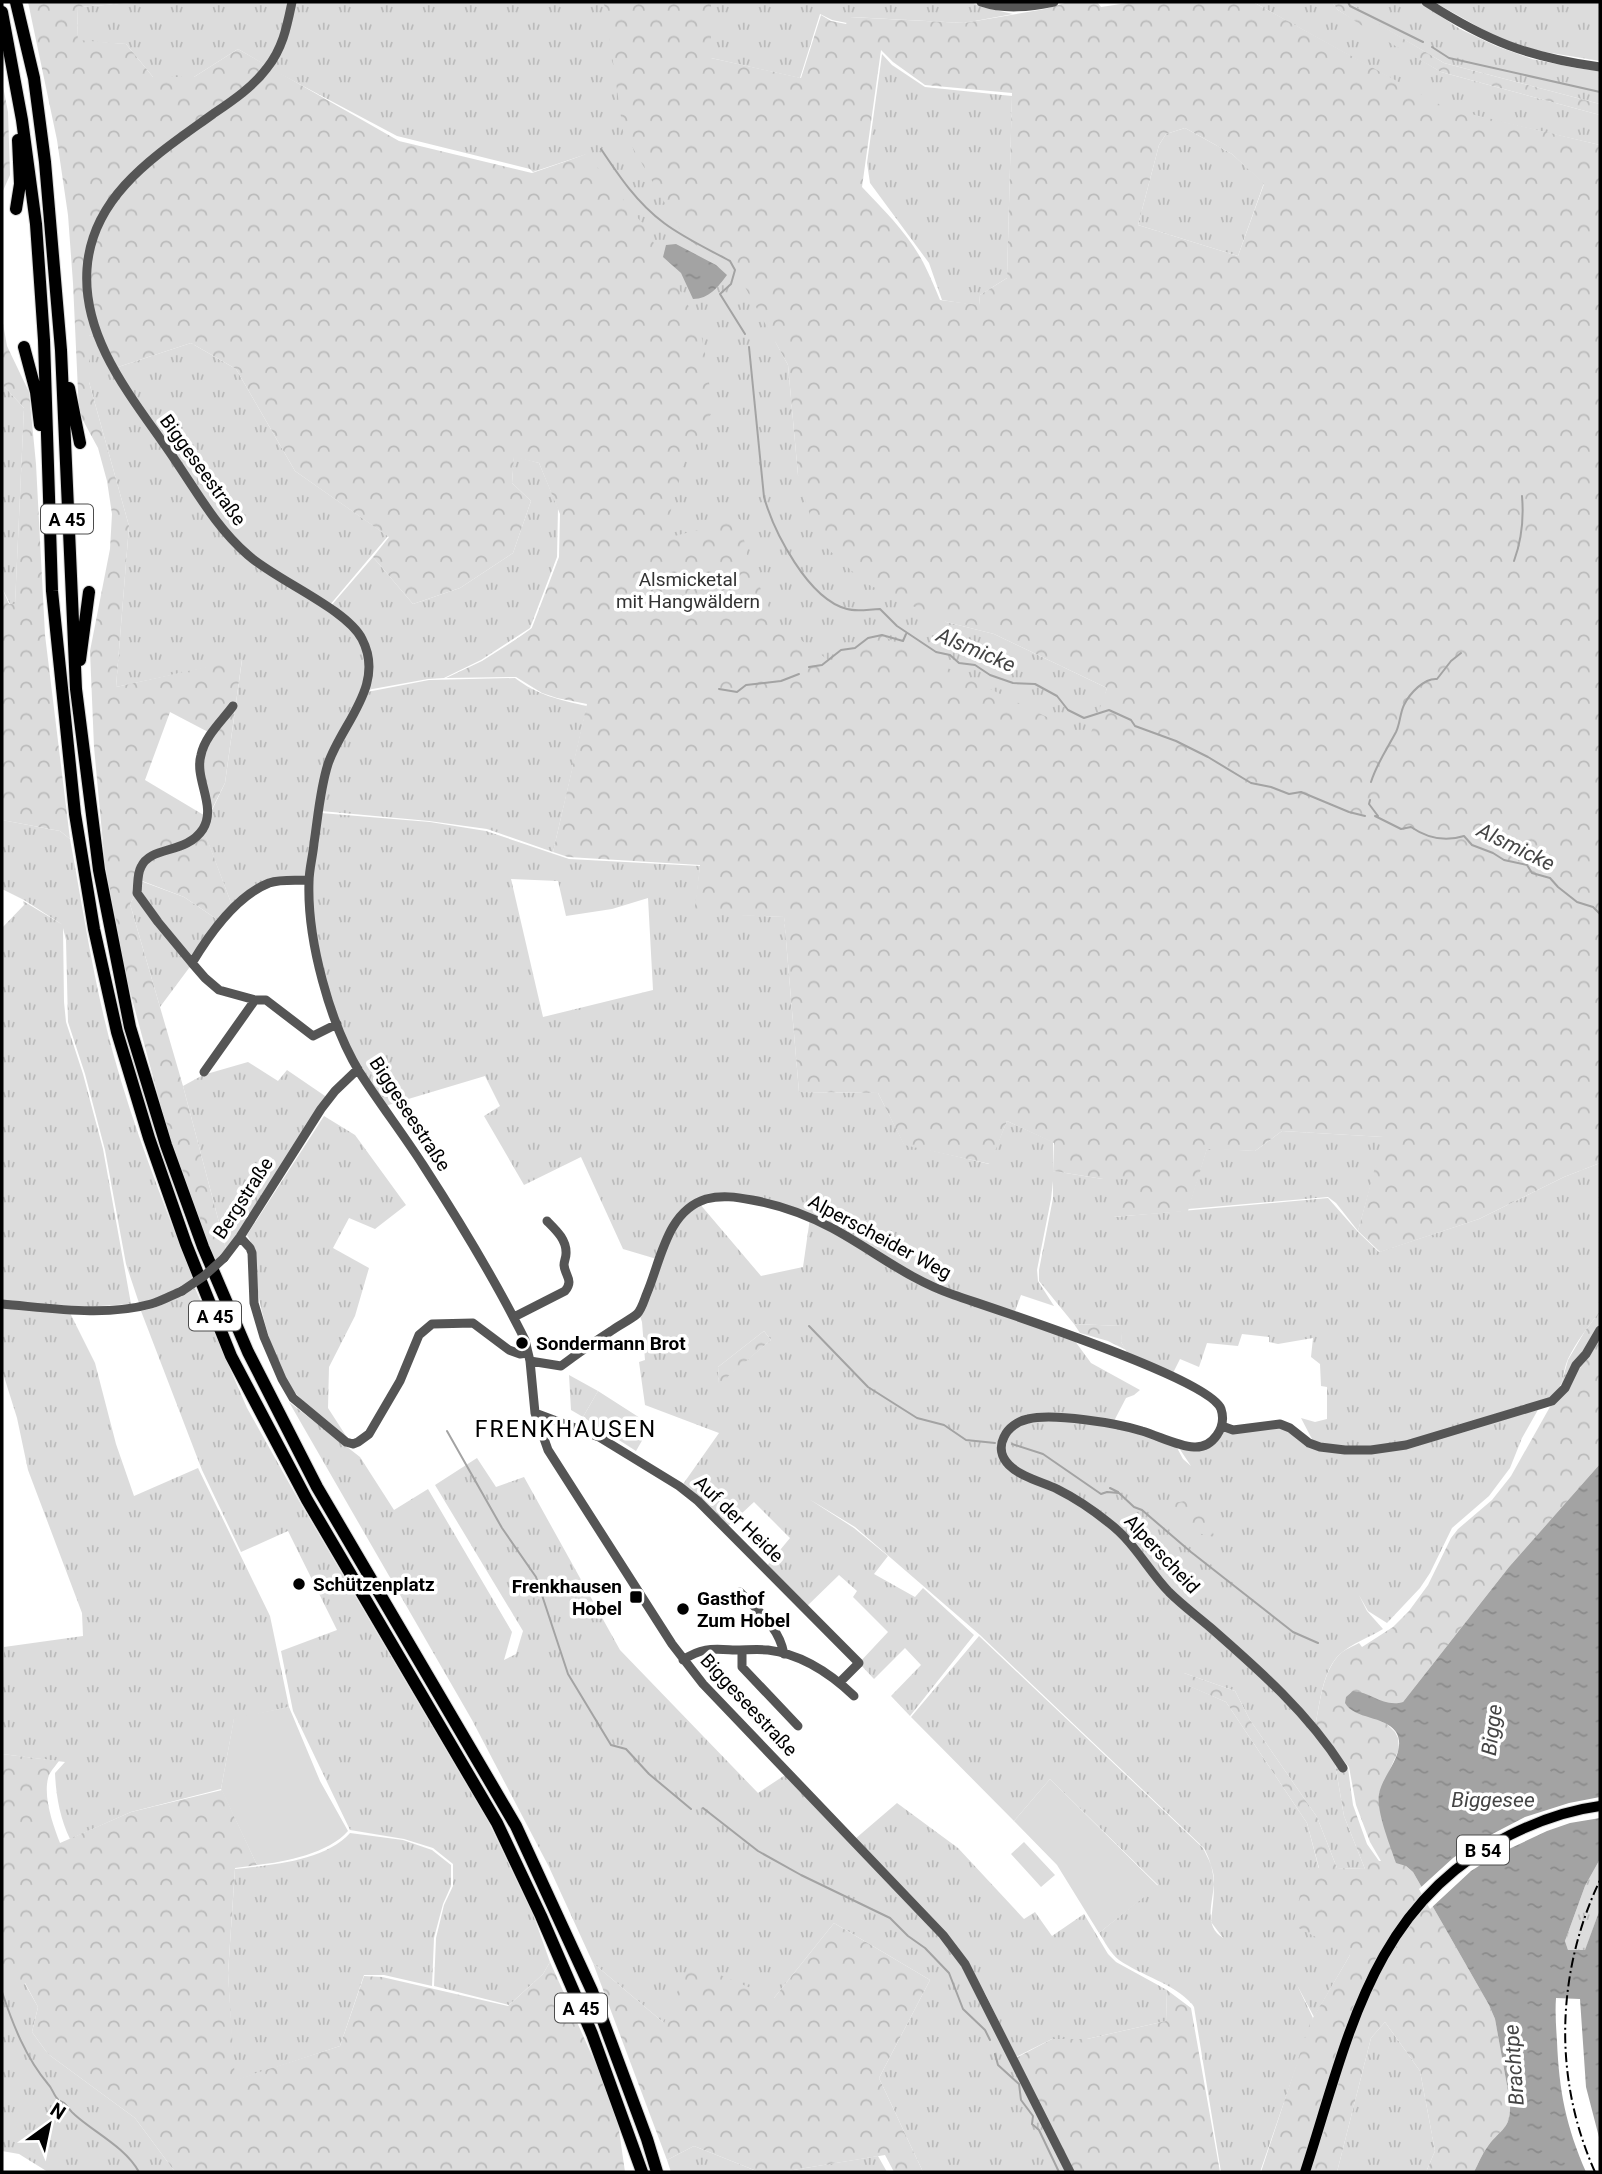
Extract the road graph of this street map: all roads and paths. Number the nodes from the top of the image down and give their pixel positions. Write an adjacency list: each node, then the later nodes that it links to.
1 (16, 2): 11 (highway, A 45)
2 (292, 2): 17 (street, Biggeseestraße)
3 (981, 2): 4 (street)
4 (1054, 2)
5 (1426, 2): 7 (street)
6 (2, 12): 8 (highway, A 45)
7 (1600, 66)
8 (22, 120): 9 (highway); 13 (highway, A 45)
9 (16, 209)
10 (24, 347): 13 (highway)
11 (61, 350): 12 (highway); 15 (highway, A 45)
12 (80, 443)
13 (47, 455): 40 (highway, A 45)
14 (89, 593): 15 (highway)
15 (76, 688): 43 (highway, A 45)
16 (233, 706): 18 (street)
17 (309, 880): 18 (street); 20 (street, Biggeseestraße)
18 (192, 963): 19 (street)
19 (255, 1000): 20 (street); 22 (street)
20 (337, 1024): 21 (street, Biggeseestraße)
21 (358, 1069): 24 (street, Bergstraße); 26 (street, Biggeseestraße)
22 (204, 1072)
23 (547, 1221): 26 (street)
24 (240, 1237): 25 (street, Bergstraße, bridge); 28 (street, Alperscheider Weg)
25 (2, 1304)
26 (514, 1317): 28 (street, Biggeseestraße)
27 (1600, 1330): 30 (street)
28 (529, 1357): 29 (street, Biggeseestraße); 30 (street, Alperscheider Weg)
29 (535, 1413): 34 (street, Biggeseestraße); 35 (street, Auf der Heide)
30 (1222, 1426): 38 (street, Alperscheid)
31 (740, 1592): 33 (street)
32 (742, 1650): 33 (street); 34 (street); 37 (street)
33 (784, 1654): 35 (street)
34 (683, 1660): 44 (street, Biggeseestraße)
35 (839, 1682): 36 (street)
36 (854, 1696)
37 (798, 1726)
38 (1343, 1768)
39 (1600, 1806): 45 (main road, B 54)
40 (618, 2101): 41 (highway); 42 (highway, A 45)
41 (633, 2172)
42 (642, 2172)
43 (657, 2172)
44 (1070, 2172)
45 (1305, 2172)

